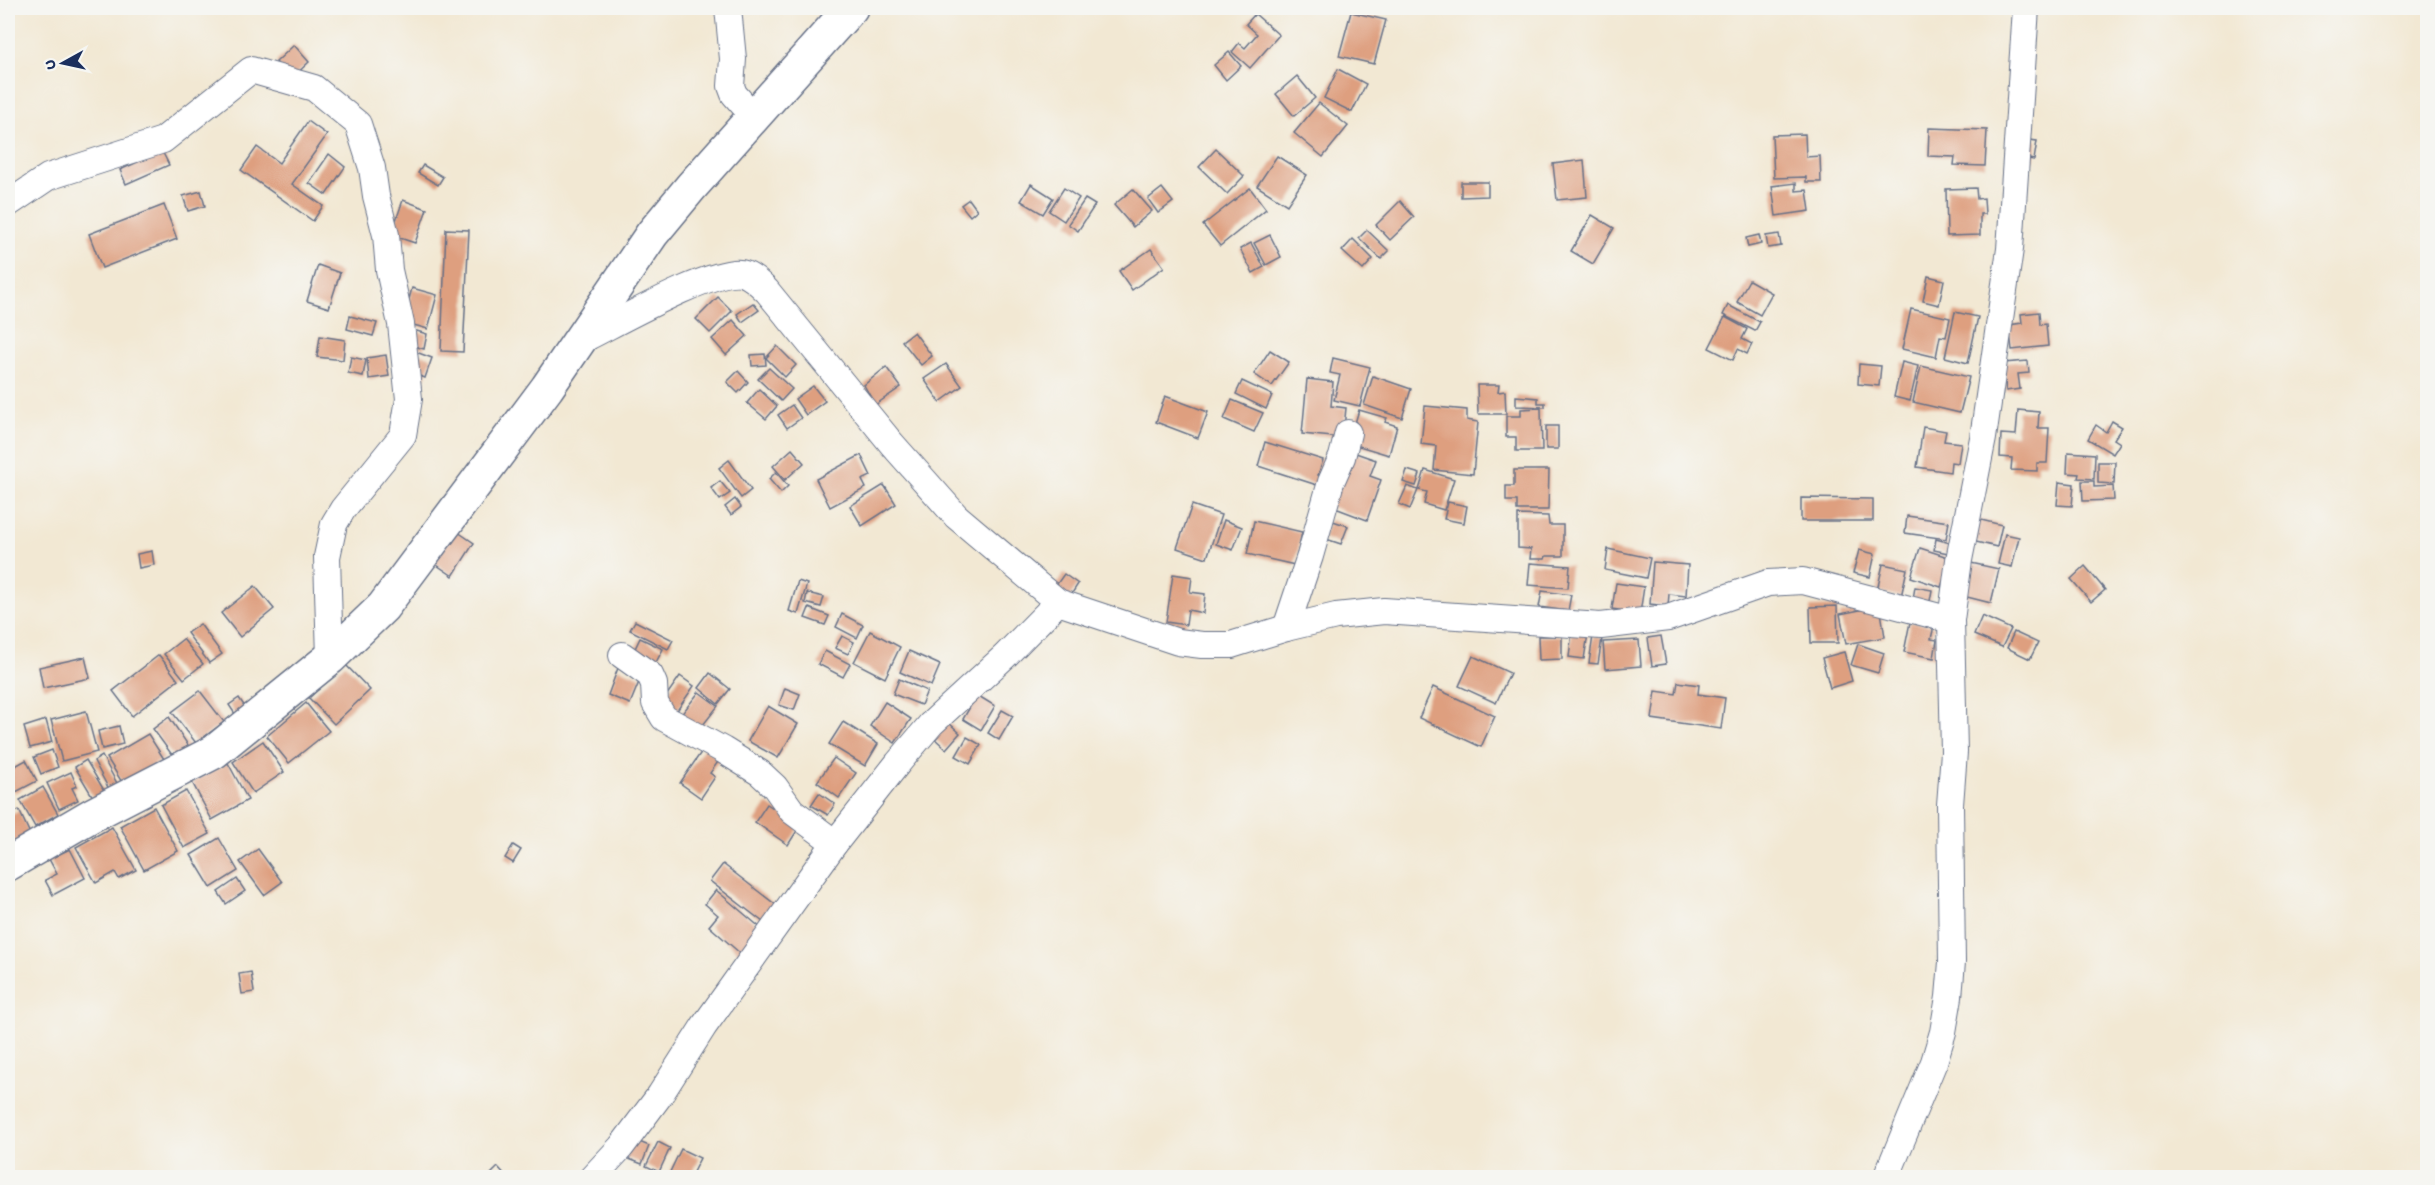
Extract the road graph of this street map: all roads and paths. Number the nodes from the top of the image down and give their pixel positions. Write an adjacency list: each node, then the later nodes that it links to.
1 (728, 8): 4 (street)
2 (851, 8): 4 (street)
3 (2026, 8): 9 (street)
4 (754, 117): 6 (street)
5 (8, 204): 12 (street)
6 (580, 341): 8 (street); 12 (street)
7 (1348, 433): 10 (street)
8 (1058, 602): 10 (street); 13 (street)
9 (1951, 620): 10 (street); 16 (street)
10 (1286, 628)
11 (622, 655): 13 (street)
12 (330, 658): 14 (street)
13 (835, 843): 15 (street)
14 (8, 864)
15 (592, 1178)
16 (1886, 1178)

